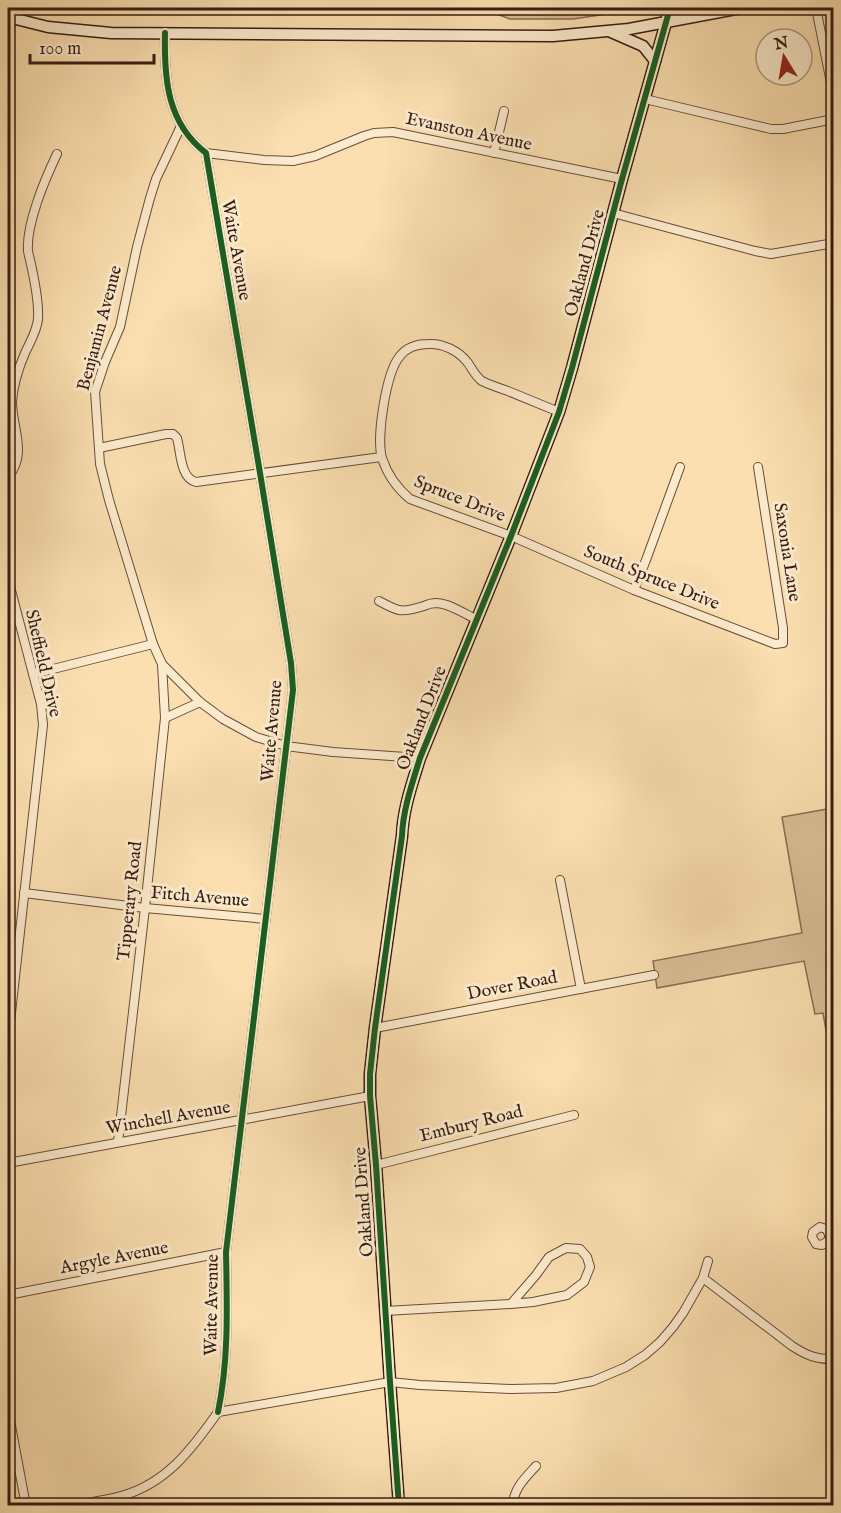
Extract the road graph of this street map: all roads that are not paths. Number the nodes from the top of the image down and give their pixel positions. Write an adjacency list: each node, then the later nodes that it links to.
1 (670, 8): 7 (main road, Oakland Drive)
2 (707, 8): 5 (main road)
3 (741, 8): 5 (main road)
4 (816, 8): 11 (street)
5 (718, 12): 7 (main road)
6 (8, 17): 9 (main road)
7 (666, 21): 8 (main road); 10 (main road, Oakland Drive)
8 (610, 32): 9 (main road); 10 (main road)
9 (165, 33): 15 (street)
10 (655, 61): 12 (main road, Oakland Drive)
11 (834, 98)
12 (645, 99): 14 (street); 19 (main road, Oakland Drive)
13 (504, 111): 17 (street)
14 (834, 119)
15 (182, 126): 16 (street); 23 (street, Benjamin Avenue)
16 (206, 153): 17 (street, Evanston Avenue); 27 (street, Waite Avenue)
17 (494, 153): 19 (street, Evanston Avenue)
18 (57, 154): 28 (street)
19 (622, 179): 20 (main road, Oakland Drive)
20 (613, 213): 21 (street); 22 (main road, Oakland Drive)
21 (834, 243)
22 (558, 412): 24 (street, Spruce Drive); 29 (main road, Oakland Drive)
23 (99, 448): 27 (street); 35 (street, Benjamin Avenue)
24 (381, 457): 27 (street); 29 (street, Spruce Drive)
25 (680, 467): 31 (street)
26 (758, 467): 34 (street, Saxonia Lane)
27 (260, 473): 40 (street, Waite Avenue)
28 (8, 477)
29 (511, 536): 31 (street, South Spruce Drive); 33 (main road, Oakland Drive)
30 (8, 579): 37 (street, Sheffield Drive)
31 (634, 590): 34 (street, South Spruce Drive)
32 (379, 601): 33 (street)
33 (477, 620): 41 (main road, Oakland Drive)
34 (783, 643)
35 (153, 644): 36 (street, Benjamin Avenue); 37 (street)
36 (162, 664): 38 (street, Benjamin Avenue); 39 (street, Tipperary Road)
37 (33, 674): 43 (street, Sheffield Drive)
38 (200, 702): 39 (street); 40 (street, Benjamin Avenue)
39 (165, 718): 44 (street, Tipperary Road)
40 (286, 746): 41 (street, Benjamin Avenue); 45 (street, Waite Avenue)
41 (420, 758): 48 (main road, Oakland Drive)
42 (560, 880): 47 (street)
43 (24, 893): 44 (street, Fitch Avenue); 49 (street, Sheffield Drive)
44 (145, 908): 45 (street, Fitch Avenue); 53 (street, Tipperary Road)
45 (266, 919): 52 (street, Waite Avenue)
46 (654, 975): 47 (street, Dover Road)
47 (581, 989): 48 (street, Dover Road)
48 (375, 1028): 50 (main road, Oakland Drive)
49 (8, 1040)
50 (370, 1096): 52 (street, Winchell Avenue); 55 (main road, Oakland Drive)
51 (574, 1115): 55 (street, Embury Road)
52 (243, 1120): 53 (street, Winchell Avenue); 56 (street, Waite Avenue)
53 (118, 1142): 54 (street, Winchell Avenue)
54 (8, 1163)
55 (376, 1165): 61 (main road, Oakland Drive)
56 (226, 1252): 59 (street, Argyle Avenue); 65 (street, Waite Avenue)
57 (708, 1261): 58 (street)
58 (703, 1278): 62 (street); 63 (street)
59 (8, 1294)
60 (511, 1304): 60 (street); 61 (street)
61 (385, 1311): 63 (main road, Oakland Drive)
62 (834, 1359)
63 (390, 1382): 65 (street); 69 (main road, Oakland Drive)
64 (8, 1410): 67 (street)
65 (218, 1412): 68 (street)
66 (536, 1466): 70 (street)
67 (26, 1506)
68 (75, 1506)
69 (399, 1506)
70 (513, 1506)

